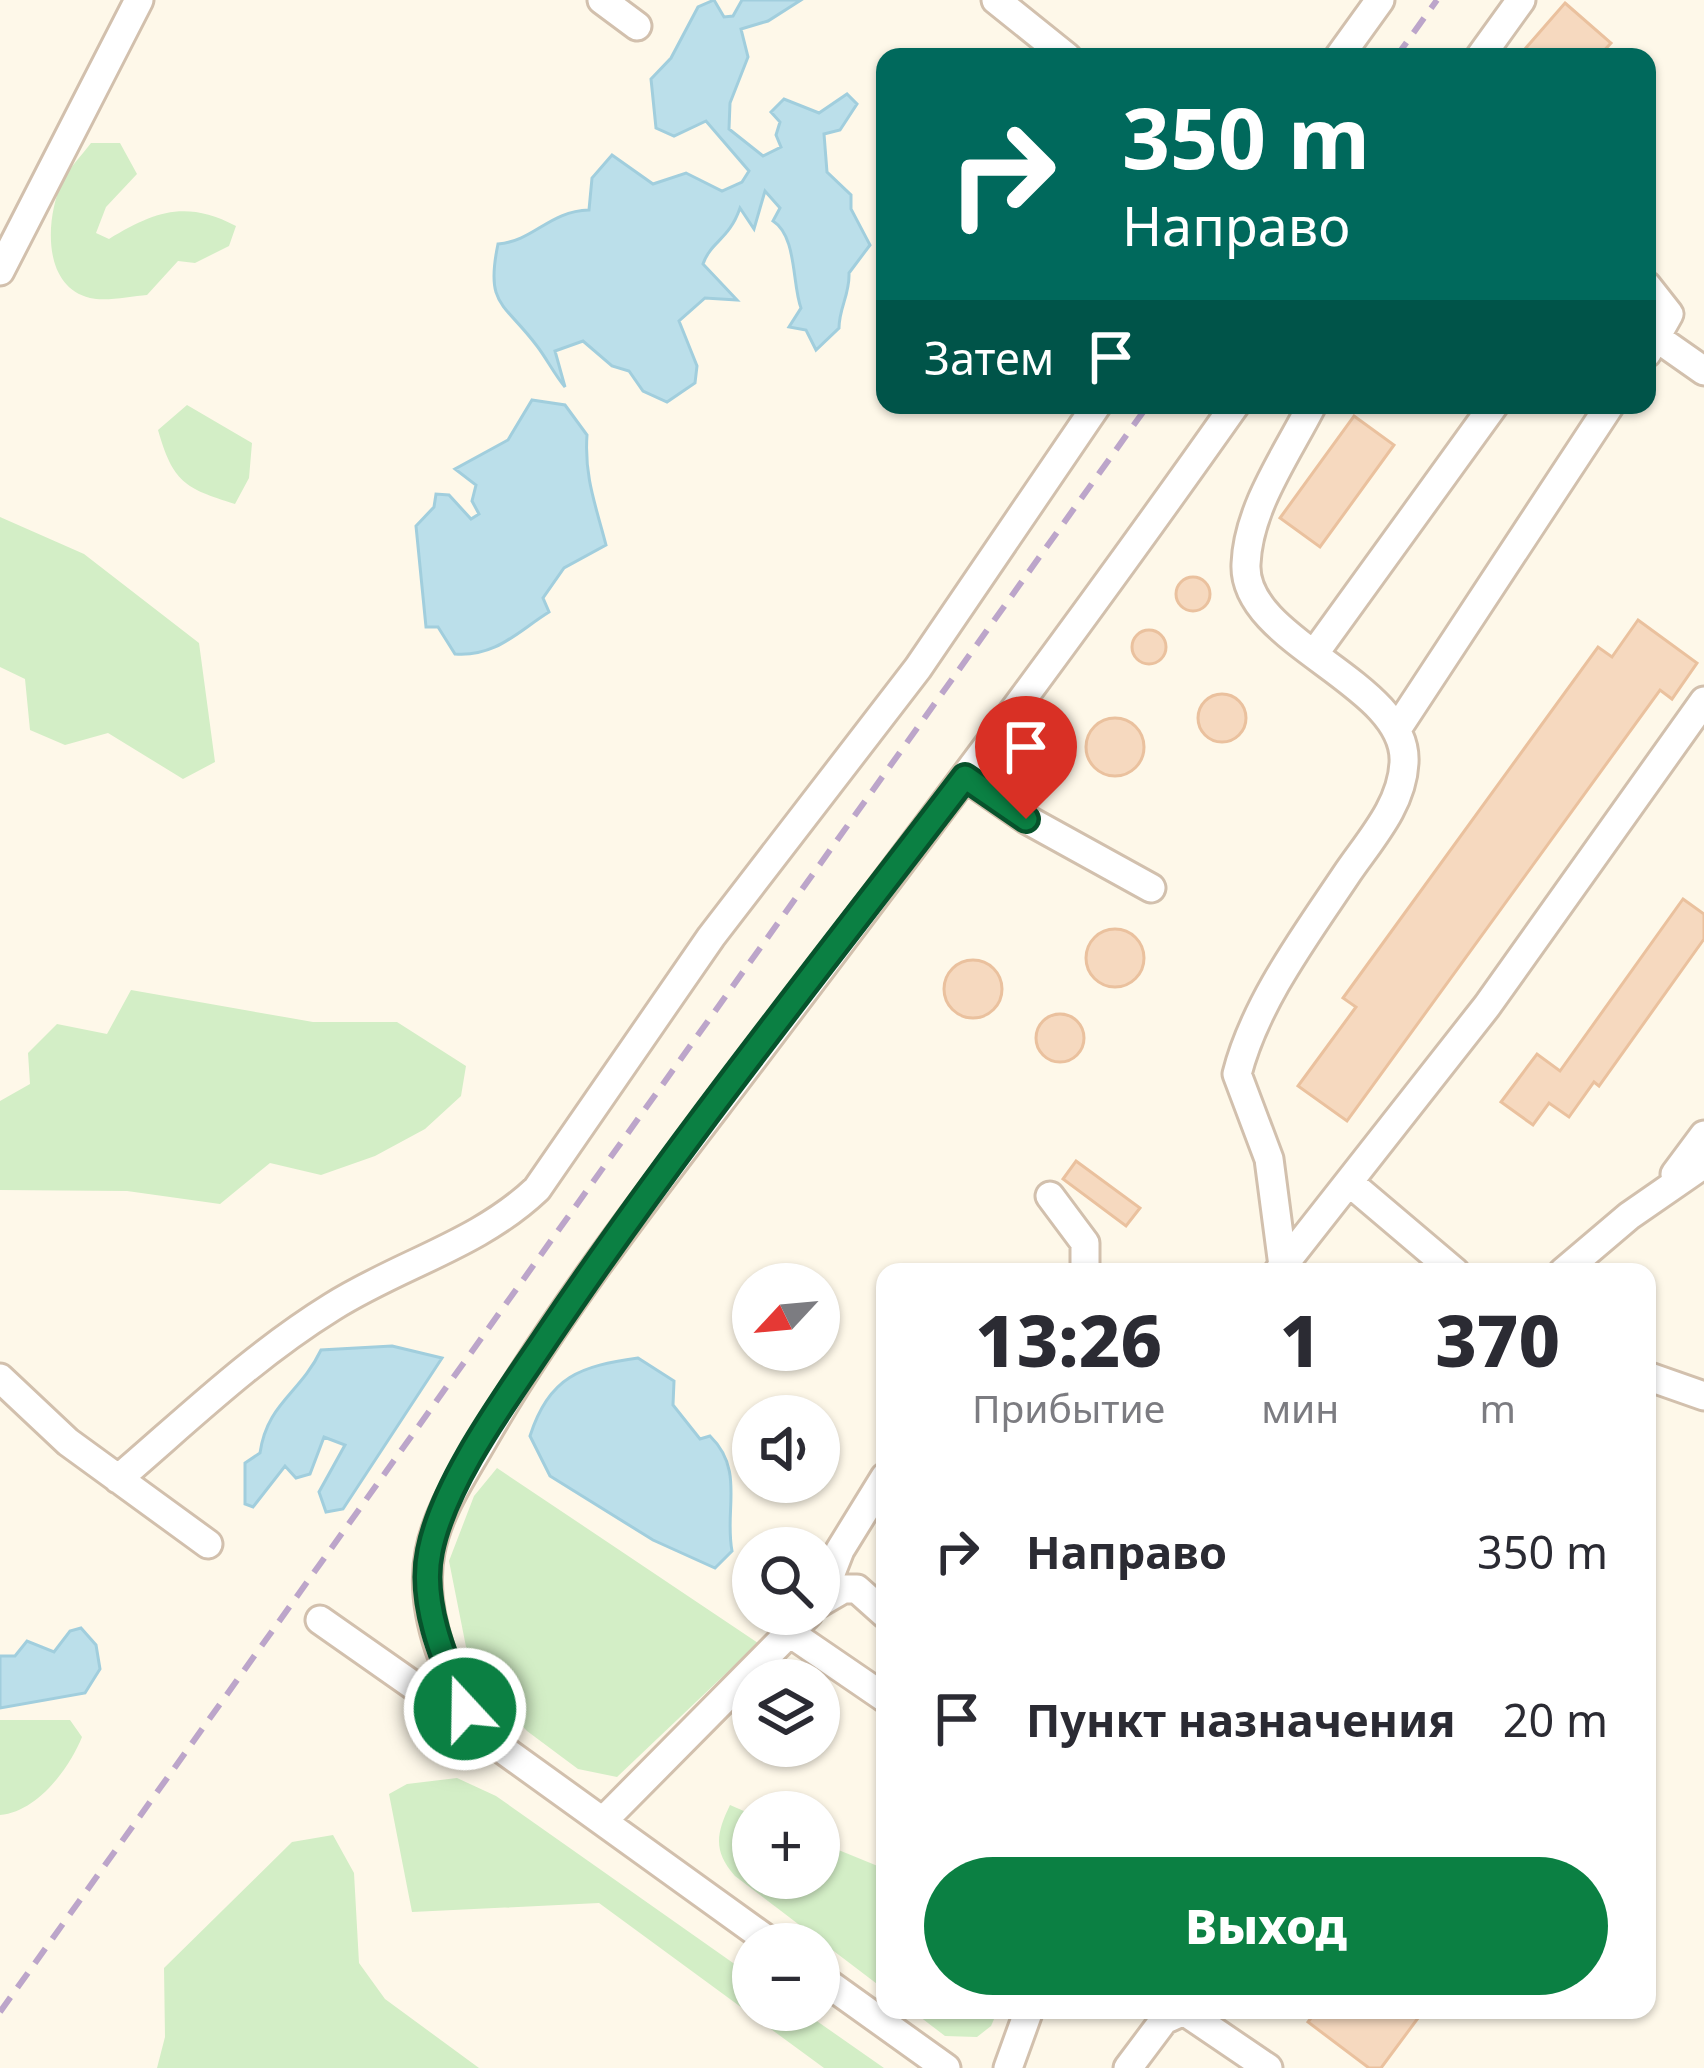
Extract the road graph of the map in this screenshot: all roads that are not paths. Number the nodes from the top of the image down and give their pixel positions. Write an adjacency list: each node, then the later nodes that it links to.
1 (140, 0): 10 (street)
2 (602, 0): 6 (street)
3 (996, 0): 7 (street)
4 (1380, 0): 8 (street)
5 (1521, 0): 9 (street)
6 (637, 26)
7 (1056, 48)
8 (1346, 48)
9 (1486, 48)
10 (0, 272)
11 (1656, 297): 12 (street)
12 (1656, 338)
13 (1656, 348): 14 (street)
14 (1704, 371)
15 (1091, 414): 38 (street)
16 (1228, 414): 23 (street)
17 (1307, 414): 20 (street)
18 (1487, 414): 20 (street)
19 (1604, 414): 22 (street)
20 (1314, 654): 22 (street)
21 (1704, 701): 27 (street)
22 (1396, 729): 31 (street)
23 (965, 777): 24 (street); 48 (street)
24 (1151, 888)
25 (1704, 1135): 28 (street)
26 (1704, 1164): 28 (street)
27 (1350, 1183): 32 (street); 33 (street)
28 (1657, 1195): 34 (street)
29 (1050, 1196): 30 (street)
30 (1084, 1263)
31 (1280, 1263)
32 (1286, 1263)
33 (1444, 1263)
34 (1574, 1263)
35 (0, 1378): 38 (street)
36 (1656, 1379): 37 (street)
37 (1704, 1396)
38 (118, 1479): 40 (street)
39 (876, 1491): 41 (street)
40 (208, 1544)
41 (840, 1548)
42 (840, 1591): 43 (street)
43 (876, 1606)
44 (320, 1620): 48 (street)
45 (788, 1635): 49 (street)
46 (814, 1635): 47 (street)
47 (876, 1690)
48 (487, 1738): 49 (street)
49 (603, 1821): 50 (street)
50 (744, 1923)
51 (840, 1992): 52 (street)
52 (876, 2018)
53 (878, 2019): 57 (street)
54 (1026, 2019): 58 (street)
55 (1166, 2019): 59 (street)
56 (1194, 2019): 60 (street)
57 (946, 2068)
58 (1008, 2068)
59 (1127, 2068)
60 (1268, 2068)

